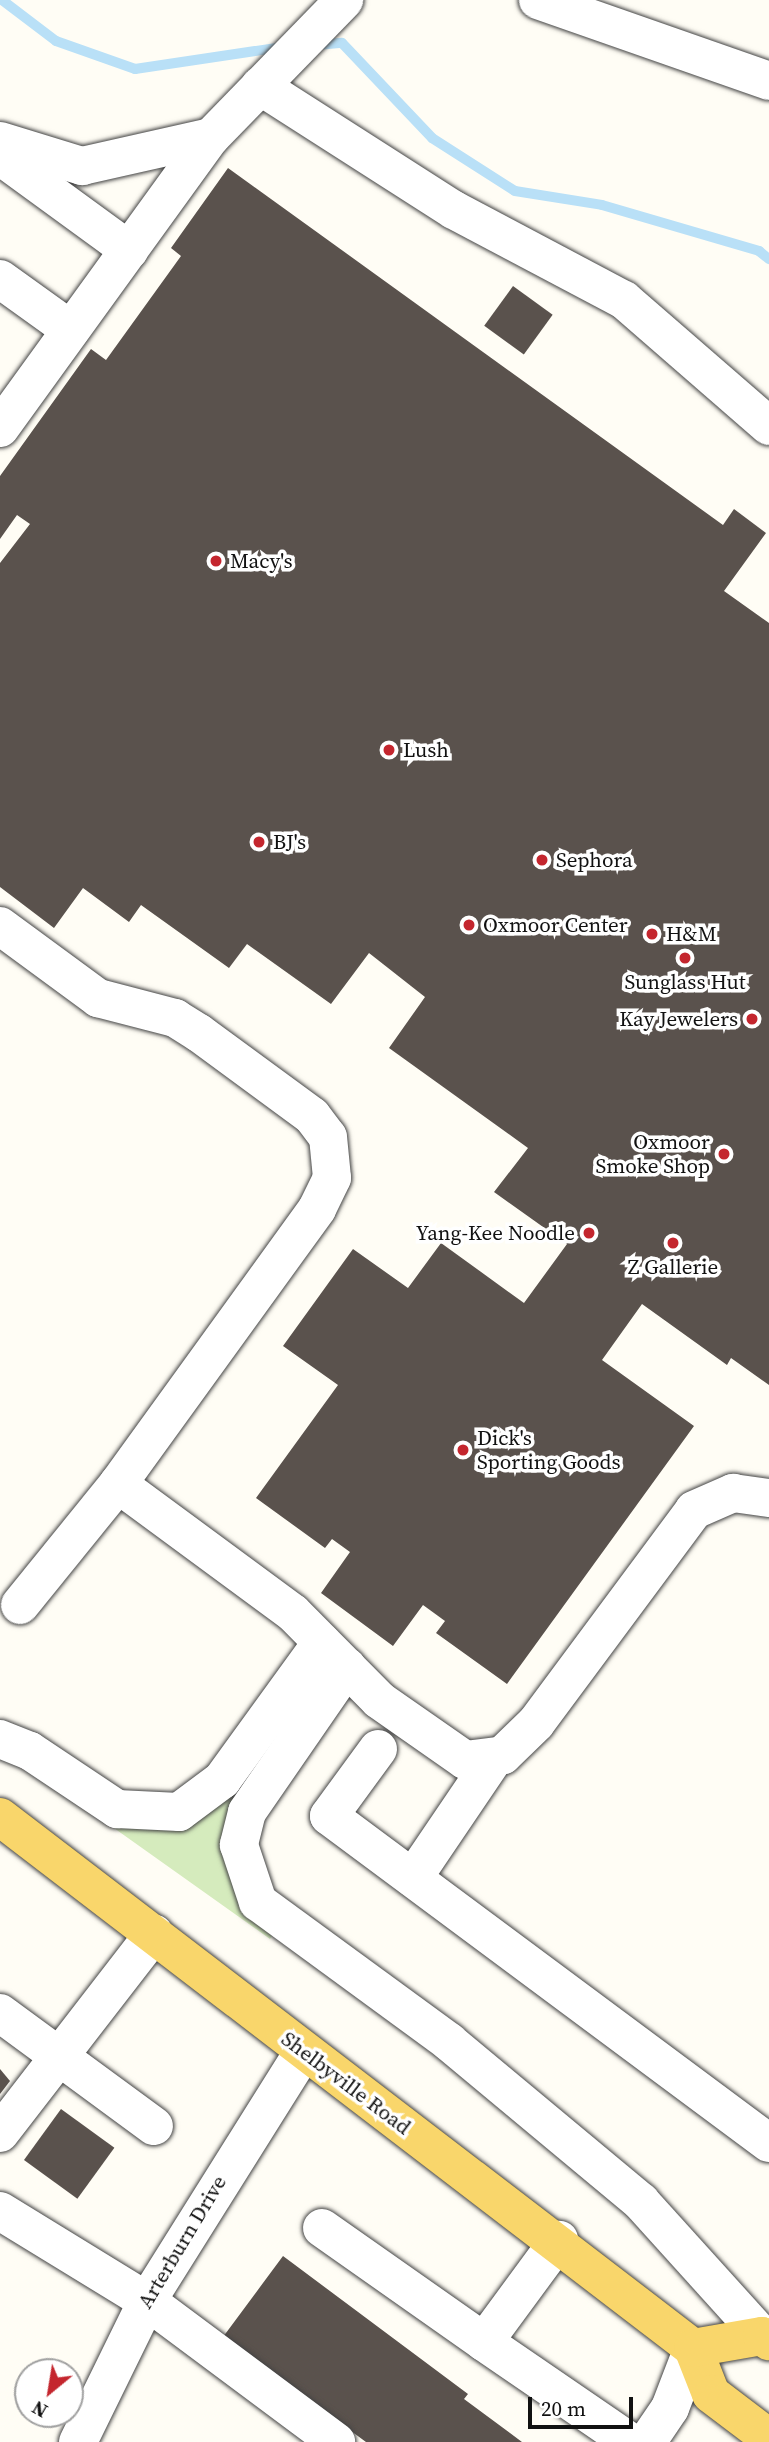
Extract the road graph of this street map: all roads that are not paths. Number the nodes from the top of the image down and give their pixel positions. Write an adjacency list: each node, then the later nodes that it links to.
1 (538, 0): 3 (street)
2 (341, 4): 4 (street)
3 (769, 81)
4 (264, 82): 5 (street); 11 (street)
5 (211, 137): 6 (street); 8 (street)
6 (0, 141)
7 (0, 156): 8 (street)
8 (129, 250): 10 (street)
9 (0, 279): 10 (street)
10 (71, 330): 12 (street)
11 (769, 426)
12 (0, 428)
13 (0, 926): 14 (street)
14 (118, 1484): 16 (street); 17 (street)
15 (769, 1498): 20 (street)
16 (20, 1605)
17 (335, 1655): 18 (street); 20 (street); 34 (street)
18 (0, 1739)
19 (378, 1749): 22 (street)
20 (493, 1760): 22 (street)
21 (0, 1816): 23 (main road, Shelbyville Road)
22 (413, 1878): 29 (street)
23 (154, 1934): 25 (main road, Shelbyville Road); 26 (street)
24 (0, 2013): 26 (street)
25 (304, 2051): 32 (main road, Shelbyville Road); 33 (street, Arterburn Drive)
26 (59, 2056): 27 (street); 28 (street)
27 (154, 2126)
28 (0, 2133)
29 (769, 2143)
30 (0, 2211): 33 (street)
31 (322, 2228): 35 (street)
32 (559, 2240): 35 (street); 36 (main road, Shelbyville Road)
33 (147, 2301): 38 (street, Arterburn Drive); 39 (street)
34 (765, 2339): 36 (main road)
35 (484, 2342): 40 (street)
36 (693, 2348): 37 (main road, Shelbyville Road); 41 (street)
37 (769, 2438)
38 (78, 2442)
39 (336, 2442)
40 (630, 2442)
41 (648, 2442)

